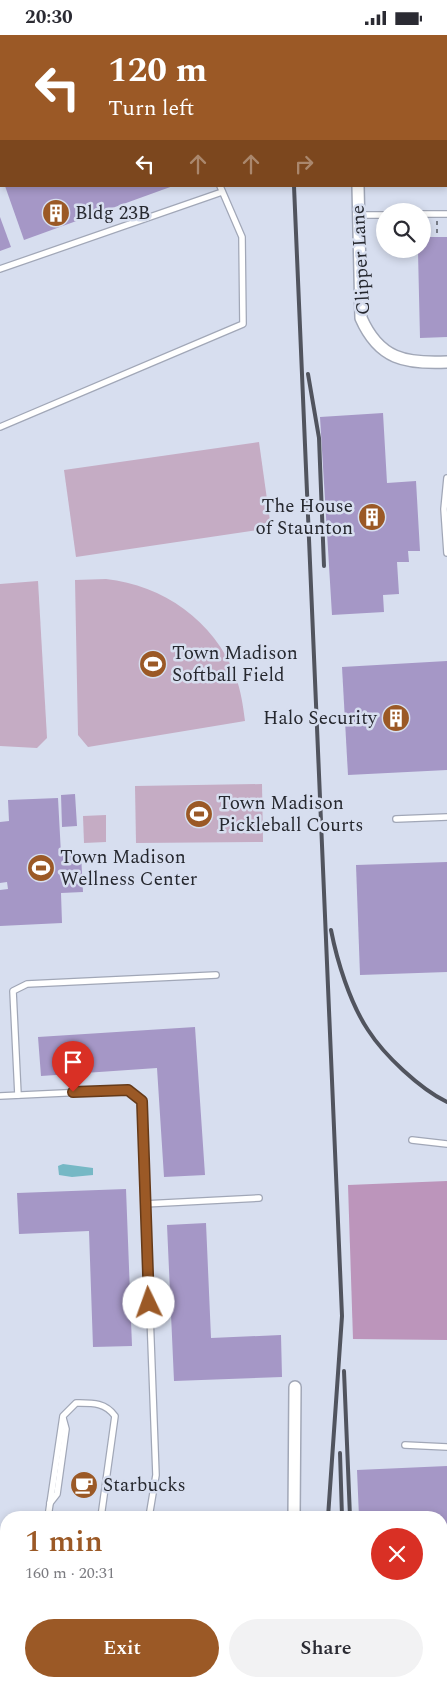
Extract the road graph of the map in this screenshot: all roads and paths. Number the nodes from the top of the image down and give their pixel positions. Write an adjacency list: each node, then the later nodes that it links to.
1 (358, 187): 6 (street, Clipper Lane)
2 (221, 189): 9 (lane); 11 (lane)
3 (431, 214): 4 (lane)
4 (437, 214): 5 (lane); 8 (path)
5 (447, 214)
6 (358, 215): 7 (lane); 10 (street, Clipper Lane)
7 (376, 215)
8 (437, 237)
9 (0, 269)
10 (447, 362)
11 (0, 427)
12 (447, 478): 13 (lane)
13 (447, 553)
14 (447, 817): 15 (lane)
15 (396, 819)
16 (216, 975): 17 (lane)
17 (18, 1095): 18 (lane); 22 (lane)
18 (0, 1096)
19 (412, 1140): 20 (lane)
20 (447, 1144)
21 (259, 1198): 22 (lane)
22 (144, 1204): 28 (lane)
23 (295, 1387): 29 (street)
24 (405, 1445): 25 (lane)
25 (447, 1447)
26 (50, 1511): 27 (lane)
27 (102, 1511)
28 (151, 1511)
29 (294, 1511)

